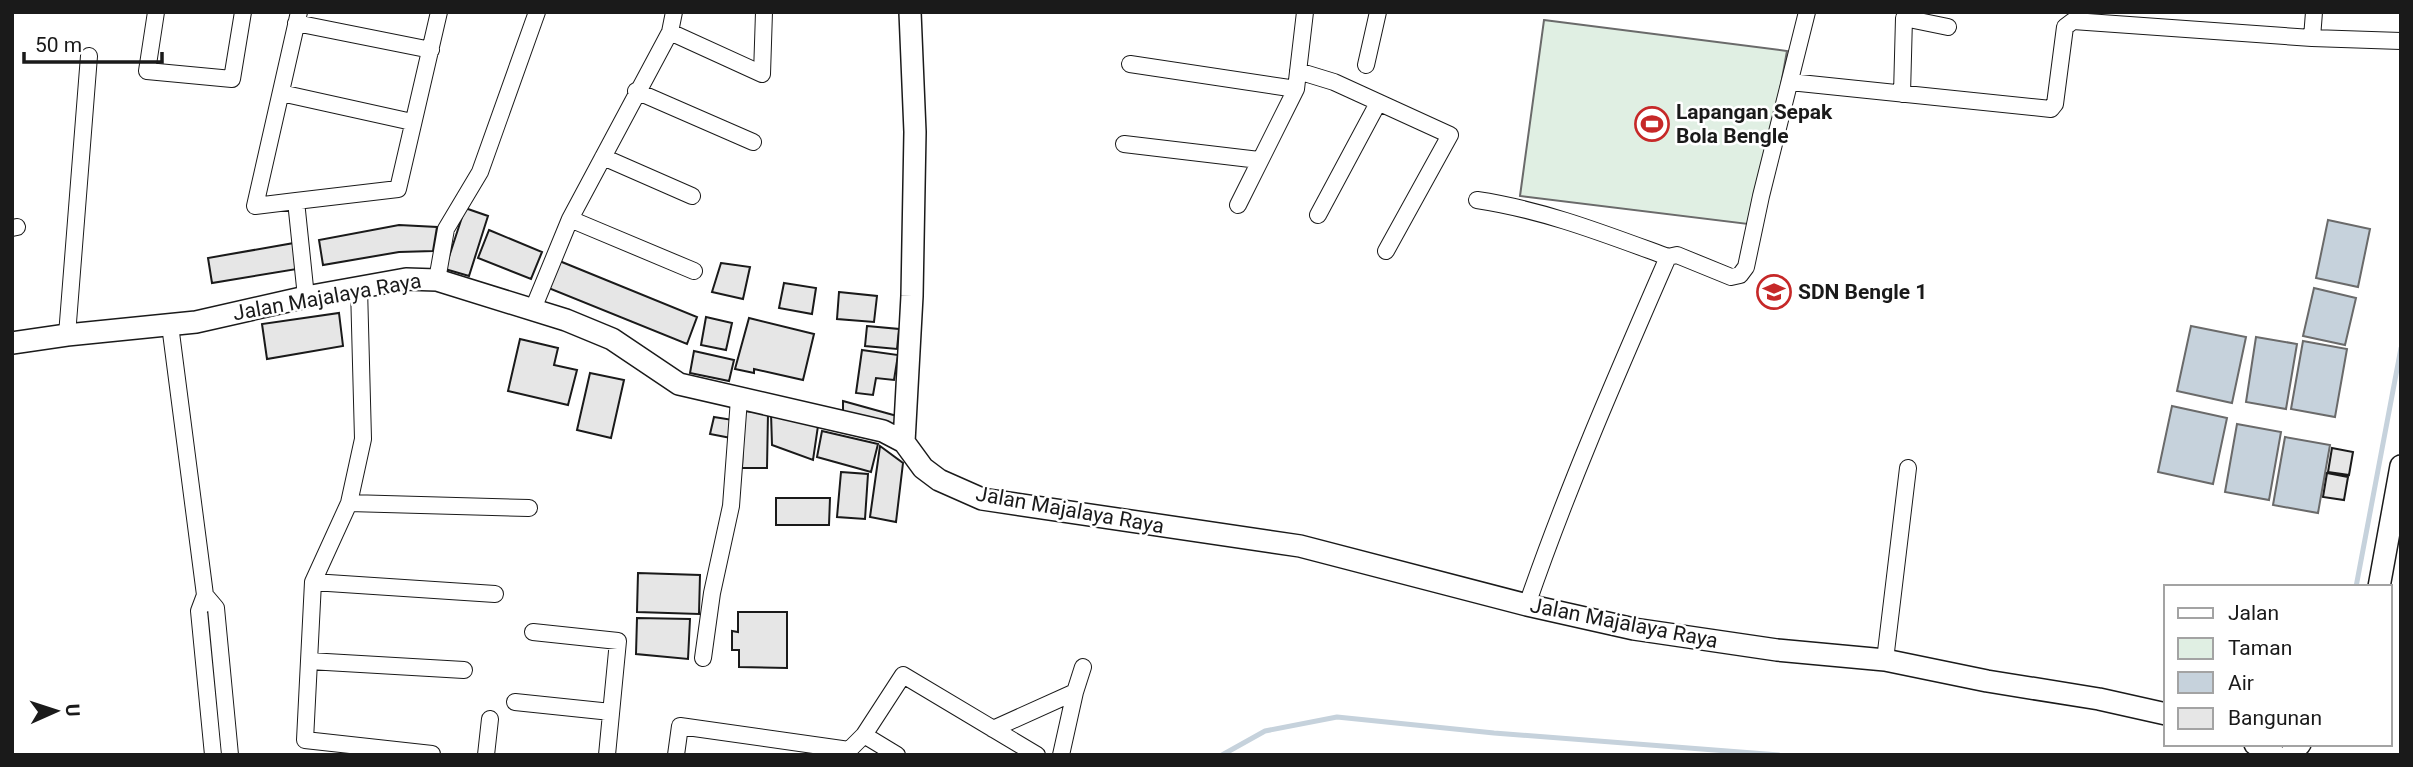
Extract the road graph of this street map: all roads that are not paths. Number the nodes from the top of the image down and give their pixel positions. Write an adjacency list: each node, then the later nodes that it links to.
1 (156, 12): 2 (street)
2 (243, 12)
3 (439, 12): 18 (street)
4 (537, 12): 43 (street)
5 (674, 12): 15 (street)
6 (764, 12): 15 (street)
7 (910, 12): 51 (street)
8 (1305, 12): 22 (street)
9 (1378, 12): 21 (street)
10 (1807, 12): 23 (street)
11 (2314, 12): 16 (street)
12 (297, 18): 18 (street); 26 (street)
13 (2150, 19): 16 (street); 27 (street)
14 (1948, 27): 27 (street)
15 (670, 32): 25 (street)
16 (2312, 38): 17 (street)
17 (2401, 41)
18 (431, 50): 29 (street)
19 (89, 55): 48 (street)
20 (1130, 64): 24 (street)
21 (1366, 65)
22 (1298, 71): 24 (street); 28 (street)
23 (1790, 82): 27 (street); 41 (street)
24 (1296, 89): 33 (street)
25 (636, 91): 30 (street); 32 (street)
26 (281, 93): 29 (street); 36 (street)
27 (1902, 94)
28 (1378, 103): 38 (street); 40 (street)
29 (412, 122): 36 (street)
30 (752, 142)
31 (1124, 144): 33 (street)
32 (603, 157): 34 (street); 39 (street)
33 (1259, 160): 37 (street)
34 (692, 196)
35 (1478, 200): 41 (street)
36 (296, 201): 45 (street)
37 (1238, 205)
38 (1318, 215)
39 (570, 219): 42 (street); 46 (street)
40 (1386, 251)
41 (1668, 257): 60 (street)
42 (694, 271)
43 (437, 280): 44 (street, Jalan Majalaya Raya); 46 (street, Jalan Majalaya Raya)
44 (359, 288): 45 (street, Jalan Majalaya Raya); 54 (street)
45 (306, 297): 47 (street, Jalan Majalaya Raya)
46 (533, 309): 50 (street, Jalan Majalaya Raya)
47 (170, 326): 48 (street, Jalan Majalaya Raya); 59 (street)
48 (67, 335): 49 (street, Jalan Majalaya Raya)
49 (12, 343)
50 (739, 399): 51 (street, Jalan Majalaya Raya); 62 (street)
51 (904, 442): 60 (street, Jalan Majalaya Raya)
52 (2401, 467): 57 (street)
53 (1908, 468): 63 (street)
54 (349, 503): 55 (street); 56 (street)
55 (529, 508)
56 (313, 582): 58 (street); 64 (street)
57 (2379, 585)
58 (495, 594)
59 (205, 595): 77 (street); 78 (street)
60 (1527, 605): 63 (street, Jalan Majalaya Raya)
61 (533, 632): 69 (street)
62 (703, 658)
63 (1885, 660): 70 (street, Jalan Majalaya Raya)
64 (309, 661): 66 (street); 76 (street)
65 (1083, 667): 67 (street)
66 (464, 670)
67 (1075, 692): 72 (street); 84 (street)
68 (515, 702): 69 (street)
69 (611, 712): 80 (street)
70 (2164, 714)
71 (490, 719): 79 (street)
72 (993, 729): 73 (street); 83 (street)
73 (864, 735): 75 (street); 82 (street)
74 (2259, 746): 85 (street)
75 (847, 753): 81 (street)
76 (432, 754)
77 (213, 755)
78 (230, 755)
79 (486, 755)
80 (607, 755)
81 (676, 755)
82 (897, 755)
83 (1037, 755)
84 (1061, 755)
85 (2275, 755)

